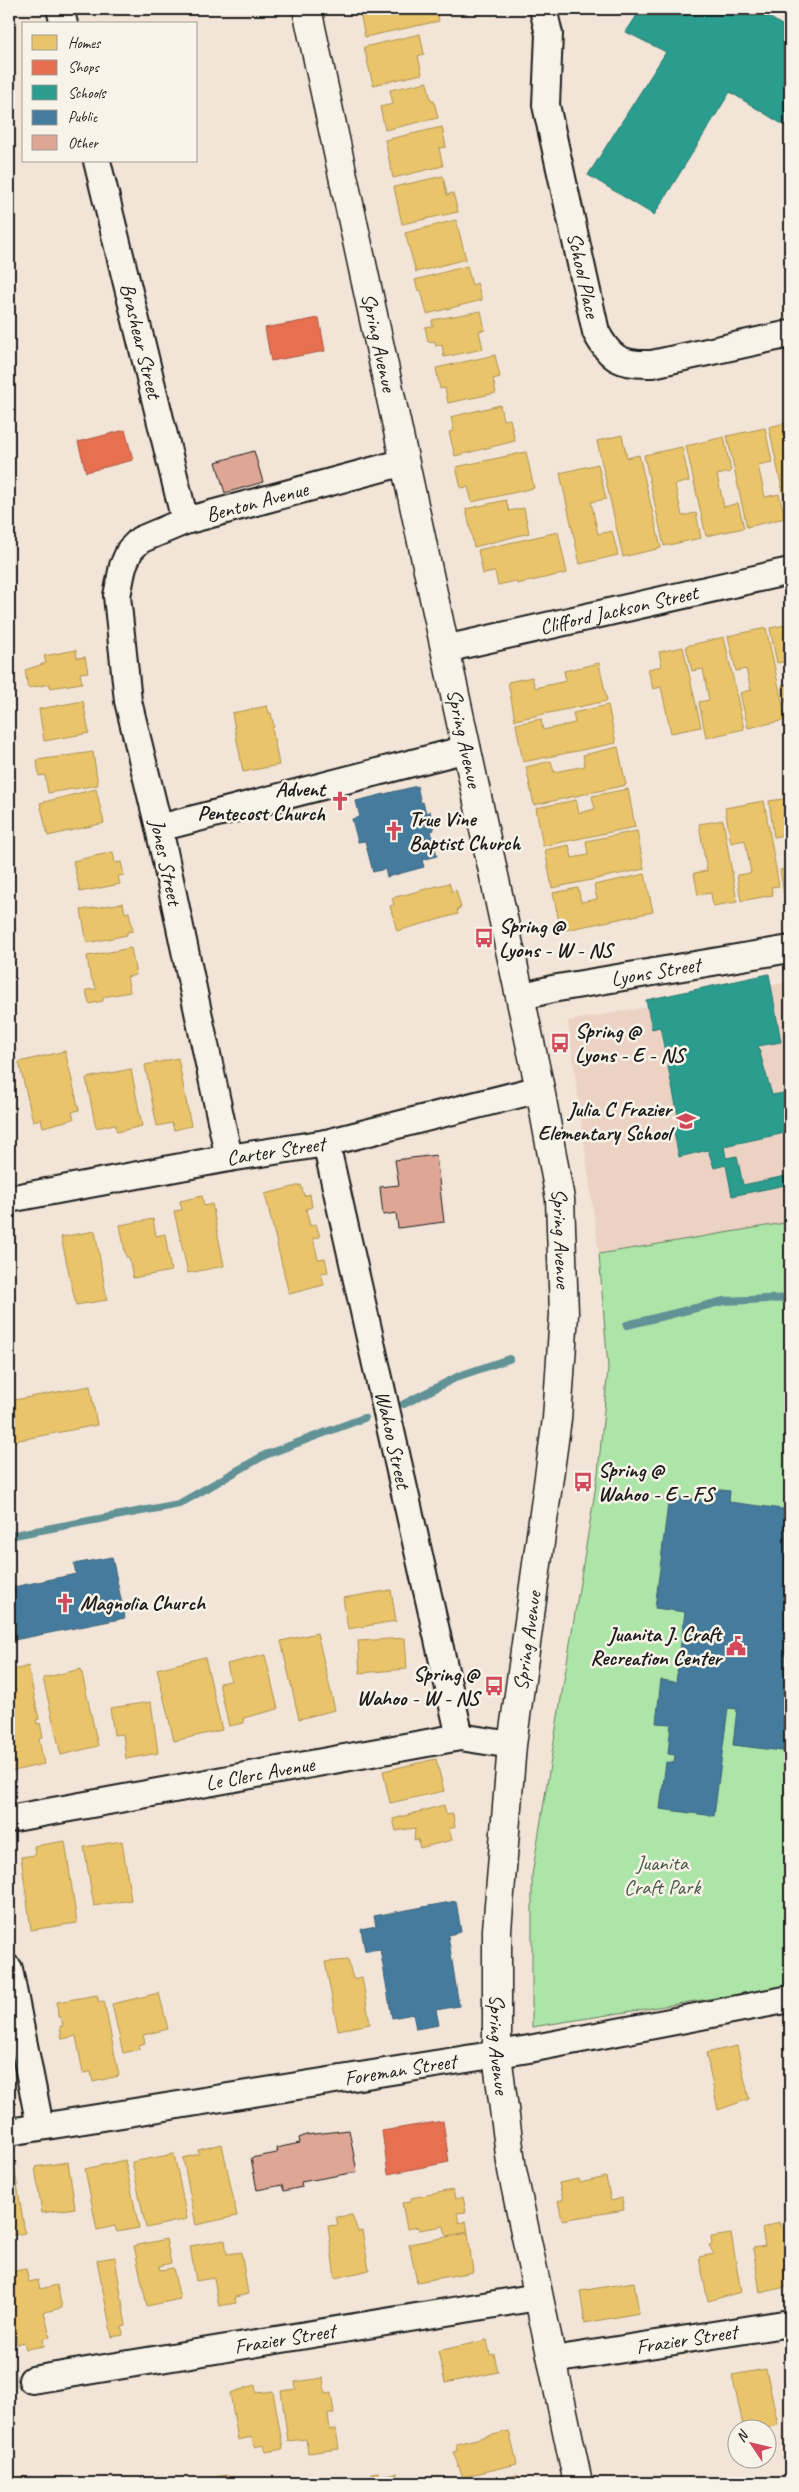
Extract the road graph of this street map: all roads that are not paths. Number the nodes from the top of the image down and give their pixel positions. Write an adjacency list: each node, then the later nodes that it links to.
1 (60, 9): 4 (street)
2 (307, 9): 7 (street, Spring Avenue)
3 (543, 9): 6 (street, School Place)
4 (63, 22)
5 (97, 162): 8 (street, Brashear Street)
6 (790, 334)
7 (405, 462): 8 (street, Benton Avenue); 11 (street, Spring Avenue)
8 (185, 521): 9 (street, Benton Avenue)
9 (122, 566): 13 (street, Jones Street)
10 (790, 571): 11 (street, Clifford Jackson Street)
11 (445, 649): 12 (street, Spring Avenue)
12 (466, 749): 13 (street); 15 (street, Spring Avenue)
13 (159, 828): 18 (street, Jones Street)
14 (790, 949): 15 (street, Lyons Street)
15 (520, 997): 16 (street, Spring Avenue)
16 (540, 1089): 17 (street, Carter Street); 21 (street, Spring Avenue)
17 (326, 1143): 18 (street, Carter Street); 20 (street, Wahoo Street)
18 (229, 1158): 19 (street, Carter Street)
19 (9, 1199)
20 (460, 1737): 21 (street, Le Clerc Avenue); 22 (street, Le Clerc Avenue)
21 (512, 1745): 25 (street, Spring Avenue)
22 (9, 1820)
23 (9, 1969): 26 (street)
24 (790, 1999): 25 (street, Foreman Street)
25 (497, 2054): 26 (street, Foreman Street); 28 (street, Spring Avenue)
26 (40, 2126): 27 (street, Foreman Street)
27 (9, 2132)
28 (538, 2297): 30 (street, Spring Avenue); 31 (street, Frazier Street)
29 (790, 2323): 30 (street, Frazier Street)
30 (553, 2360): 32 (street, Spring Avenue)
31 (32, 2380)
32 (578, 2483)

